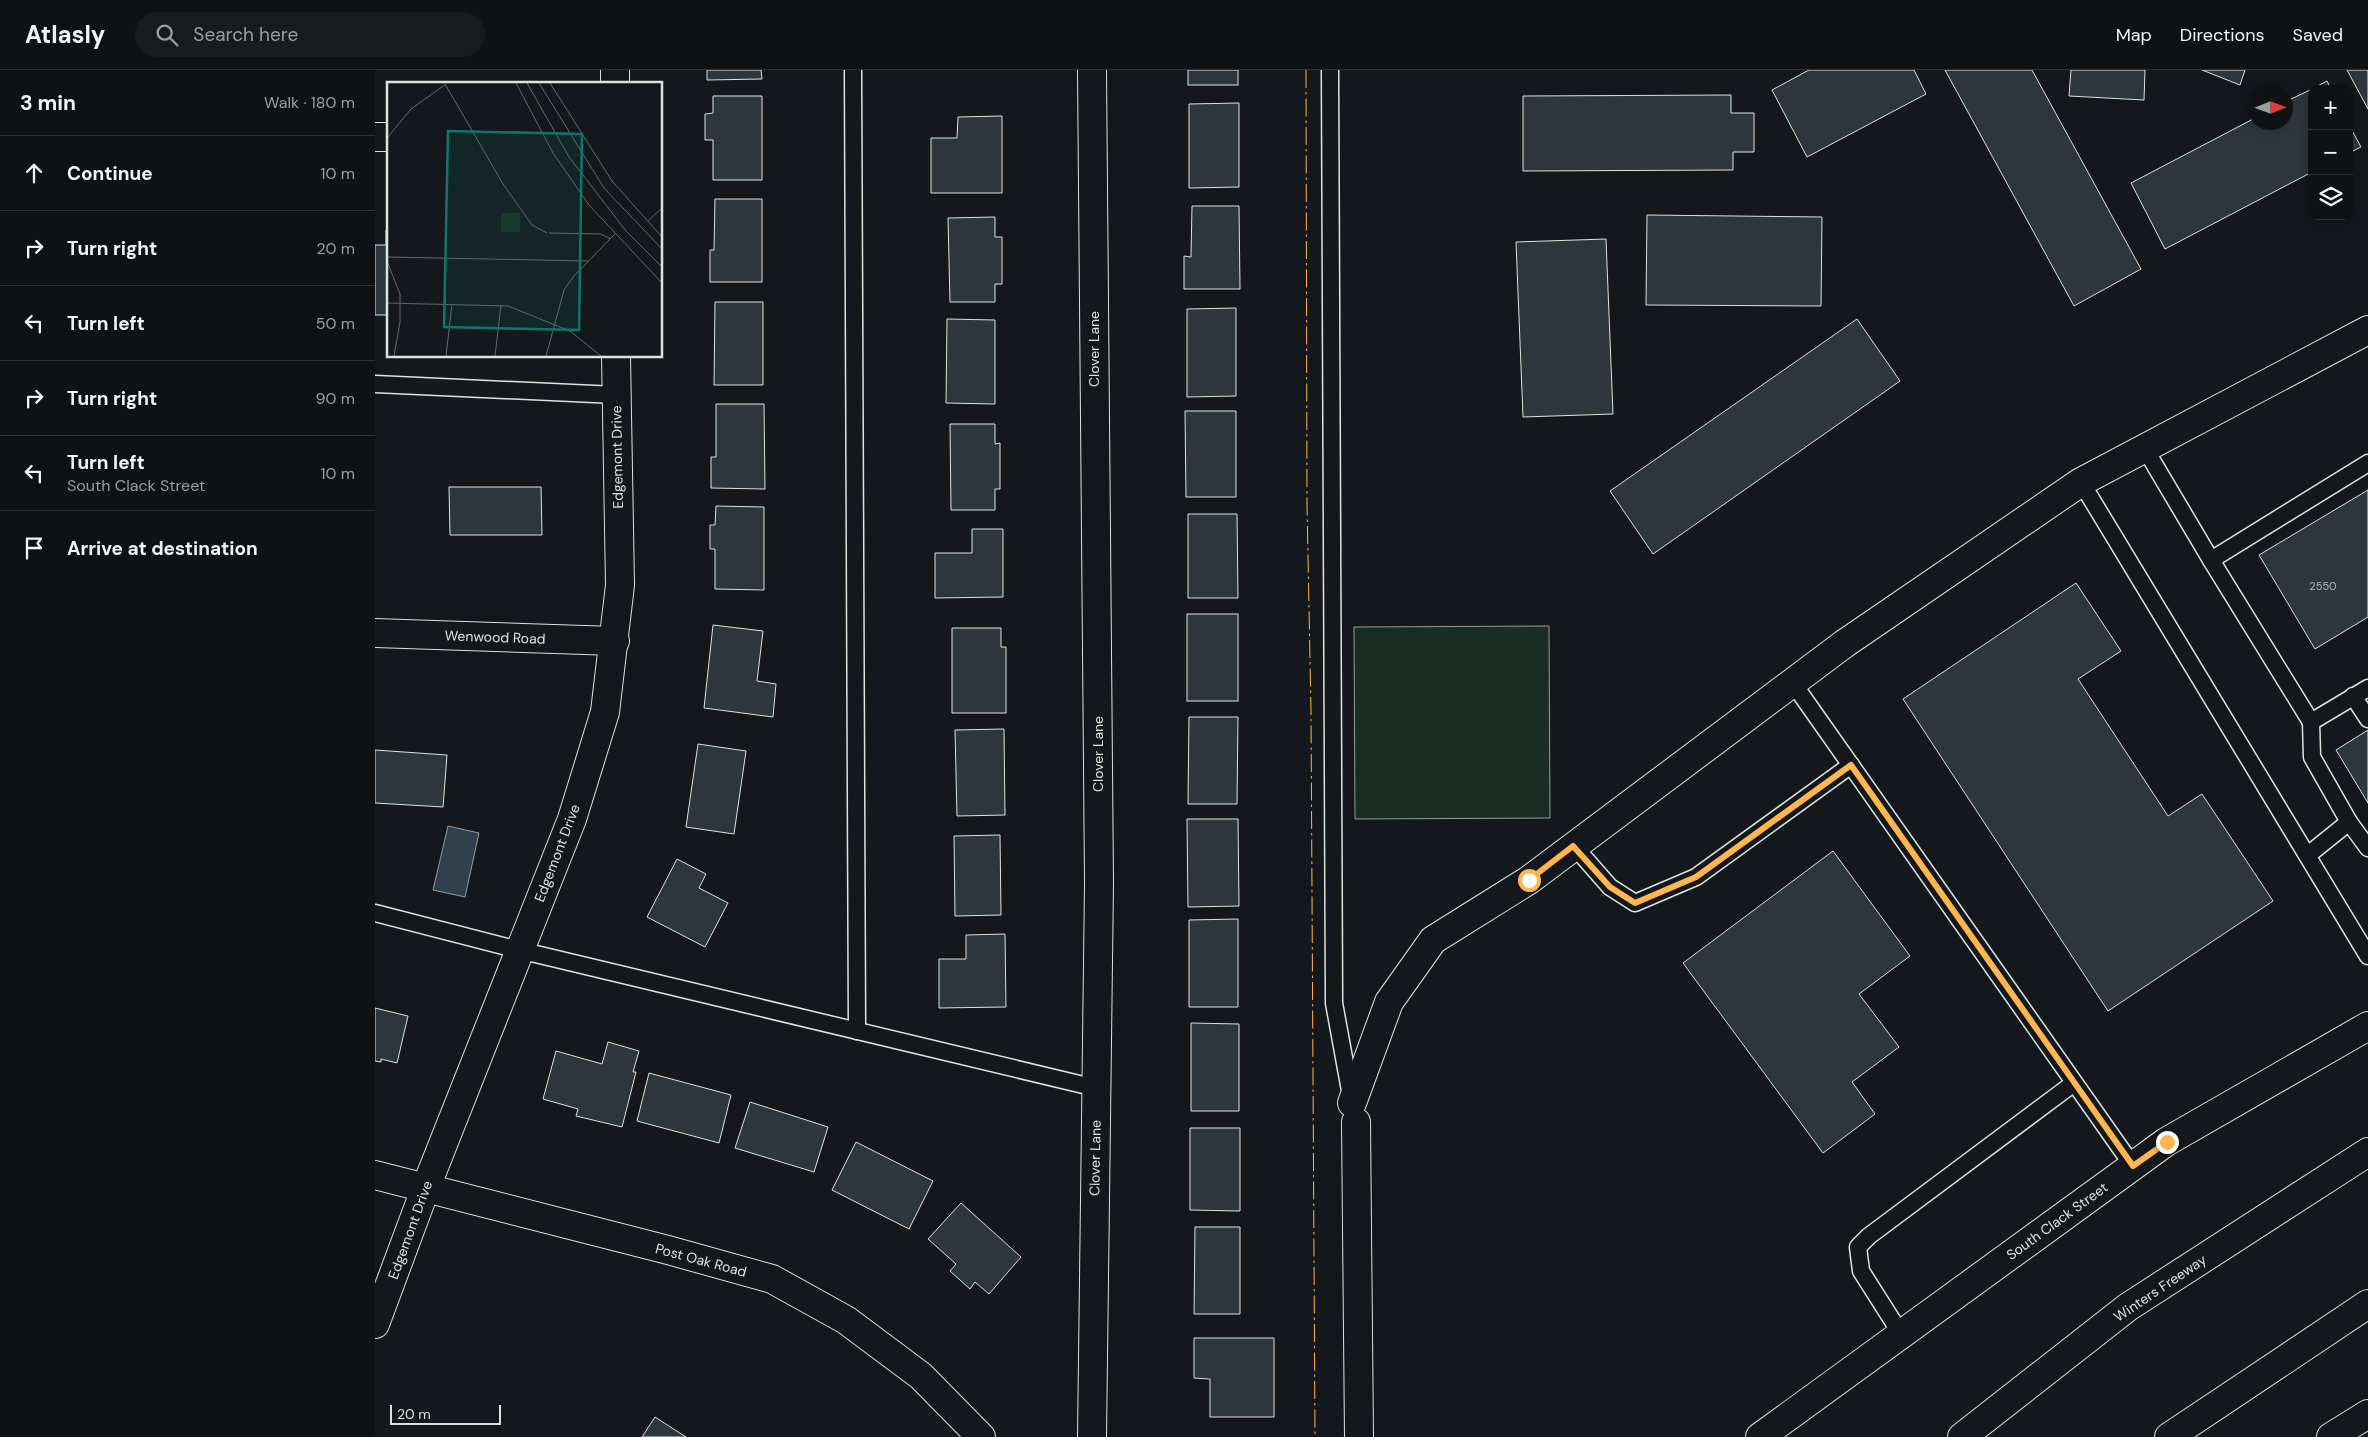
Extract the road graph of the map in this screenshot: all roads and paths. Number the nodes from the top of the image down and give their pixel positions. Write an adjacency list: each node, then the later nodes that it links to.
1 (853, 70): 28 (lane)
2 (1092, 70): 30 (main road, Clover Lane)
3 (1330, 70): 31 (lane)
4 (2368, 330): 8 (main road)
5 (616, 358): 7 (main road, Edgemont Drive)
6 (375, 384): 7 (lane)
7 (616, 395): 13 (main road, Edgemont Drive)
8 (2144, 447): 10 (main road); 11 (lane)
9 (2368, 463): 11 (lane)
10 (2081, 482): 14 (main road); 23 (lane)
11 (2211, 560): 18 (lane)
12 (375, 633): 13 (main road, Wenwood Road)
13 (615, 640): 25 (main road, Edgemont Drive)
14 (1793, 683): 19 (lane); 21 (main road)
15 (2368, 688): 16 (lane)
16 (2353, 696): 17 (lane); 18 (lane)
17 (2368, 719)
18 (2311, 722): 20 (lane)
19 (1851, 765): 21 (lane); 29 (lane)
20 (2349, 822): 22 (lane); 23 (lane)
21 (1573, 846): 31 (main road)
22 (2368, 848)
23 (2308, 855): 26 (lane)
24 (375, 913): 25 (lane)
25 (519, 950): 28 (lane); 35 (main road, Edgemont Drive)
26 (2368, 956)
27 (2368, 1026): 33 (main road, South Clack Street)
28 (857, 1031): 30 (lane)
29 (2074, 1083): 33 (lane); 38 (lane)
30 (1096, 1088): 41 (main road, Clover Lane)
31 (1354, 1113): 42 (main road)
32 (2368, 1152): 44 (main road, Winters Freeway)
33 (2133, 1166): 38 (main road, South Clack Street)
34 (375, 1175): 35 (main road, Post Oak Road)
35 (426, 1187): 37 (main road, Edgemont Drive); 40 (main road, Post Oak Road)
36 (2368, 1304): 45 (main road)
37 (375, 1324)
38 (1901, 1334): 43 (main road, South Clack Street)
39 (2368, 1414): 46 (main road)
40 (981, 1437)
41 (1092, 1437)
42 (1359, 1437)
43 (1760, 1437)
44 (1962, 1437)
45 (2169, 1437)
46 (2331, 1437)

